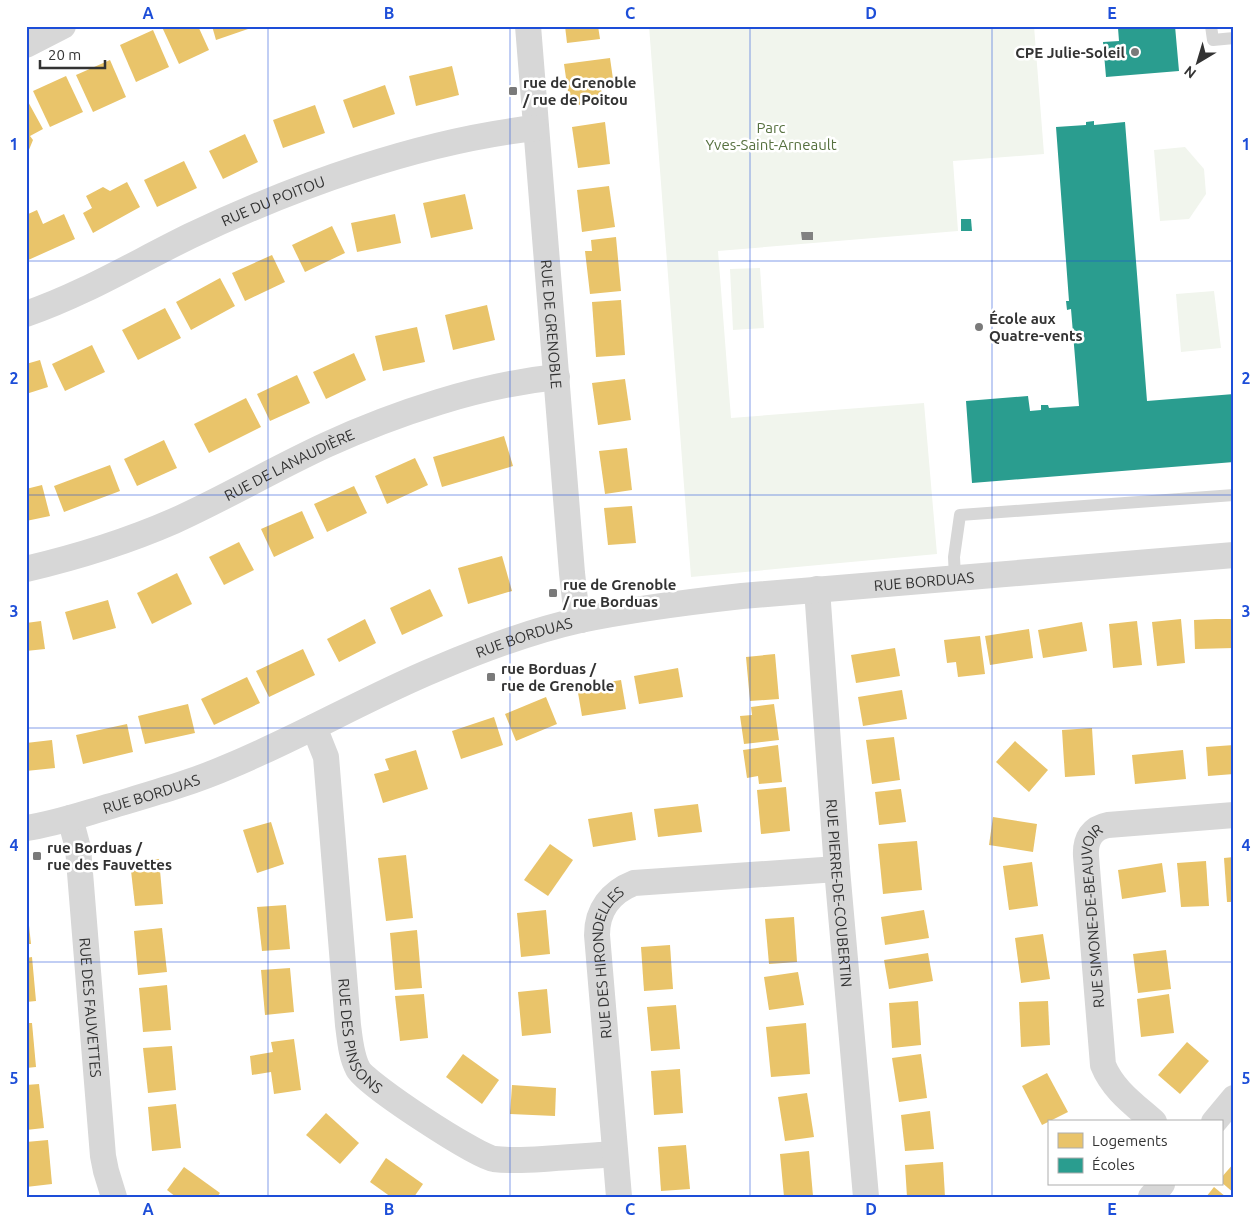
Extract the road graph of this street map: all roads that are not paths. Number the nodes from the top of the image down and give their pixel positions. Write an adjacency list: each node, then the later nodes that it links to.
1 (62, 26): 5 (street)
2 (528, 26): 6 (street, RUE DE GRENOBLE)
3 (1212, 26): 4 (lane)
4 (1234, 38)
5 (26, 45)
6 (535, 128): 7 (street, RUE DU POITOU); 8 (street, RUE DE GRENOBLE)
7 (26, 314)
8 (557, 377): 11 (street, RUE DE LANAUDIÈRE); 14 (street, RUE DE GRENOBLE)
9 (1234, 495): 12 (lane)
10 (1234, 555): 12 (street, RUE BORDUAS)
11 (26, 569)
12 (955, 577): 13 (street, RUE BORDUAS)
13 (817, 589): 14 (street, RUE BORDUAS); 19 (street, RUE PIERRE-DE-COUBERTIN)
14 (580, 620): 15 (street, RUE BORDUAS)
15 (314, 727): 17 (street, RUE BORDUAS); 23 (street, RUE DES PINSONS)
16 (1234, 815): 21 (street, RUE SIMONE-DE-BEAUVOIR)
17 (70, 818): 18 (street, RUE BORDUAS); 25 (street, RUE DES FAUVETTES)
18 (26, 828)
19 (837, 869): 23 (street, RUE DES HIRONDELLES); 27 (street, RUE PIERRE-DE-COUBERTIN)
20 (1234, 1098): 22 (street)
21 (1152, 1120)
22 (1216, 1120)
23 (616, 1154): 26 (street, RUE DES HIRONDELLES)
24 (1160, 1186): 28 (street)
25 (114, 1197)
26 (619, 1197)
27 (866, 1197)
28 (1151, 1197)

